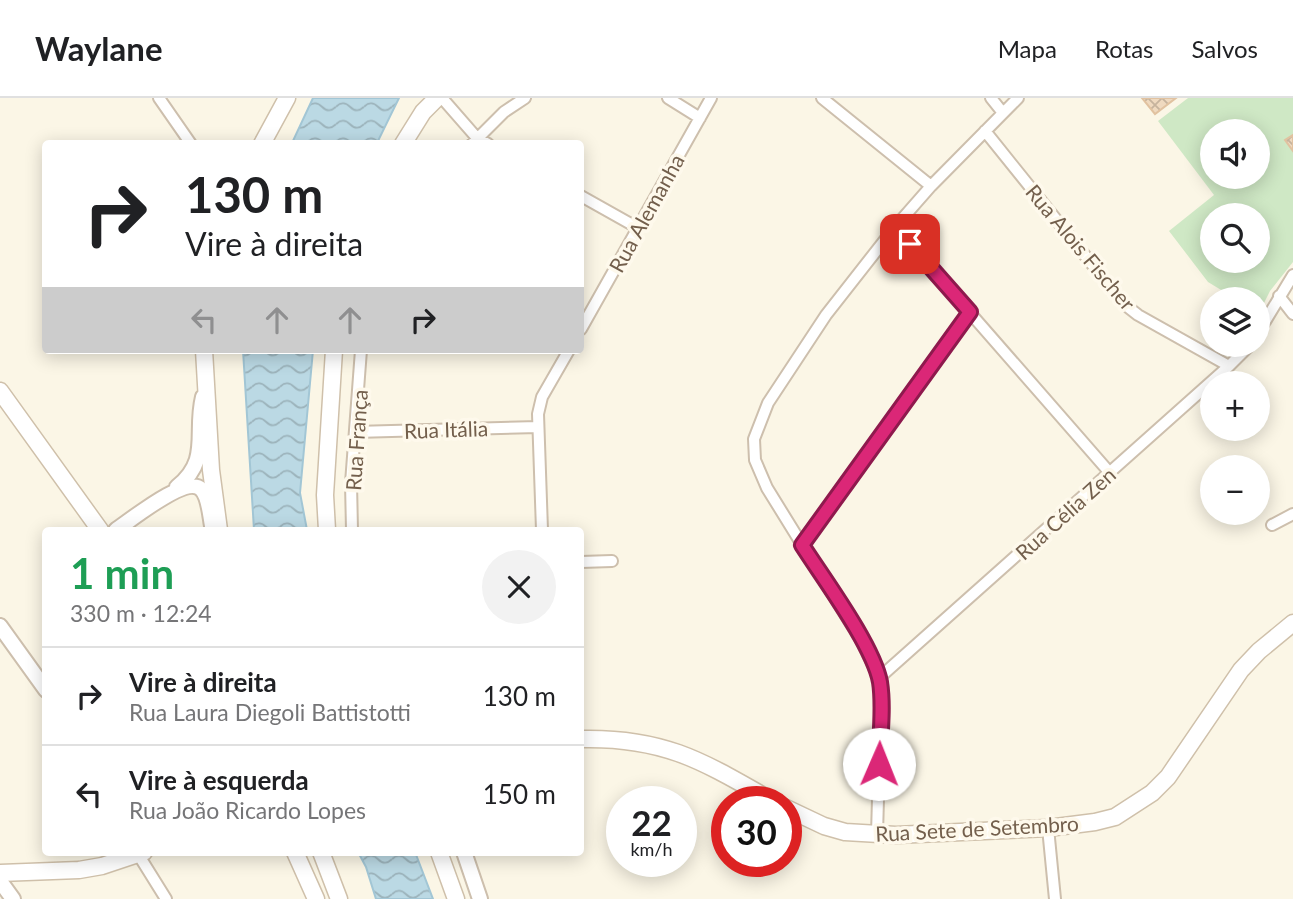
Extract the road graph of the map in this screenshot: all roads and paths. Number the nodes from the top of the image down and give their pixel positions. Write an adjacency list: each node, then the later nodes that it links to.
1 (159, 98): 13 (street)
2 (287, 98): 14 (main road)
3 (440, 98): 15 (main road); 16 (street)
4 (524, 98): 17 (street)
5 (668, 98): 11 (street)
6 (711, 98): 11 (street, Rua Alemanha)
7 (822, 98): 18 (street)
8 (991, 98): 10 (street)
9 (1018, 98): 10 (street)
10 (1003, 113): 12 (street)
11 (700, 118): 21 (street, Rua Alemanha)
12 (985, 131): 18 (street); 33 (street, Rua Alois Fischer)
13 (188, 140)
14 (264, 140)
15 (406, 140)
16 (474, 140)
17 (476, 140)
18 (931, 186): 20 (street)
19 (584, 198): 21 (street)
20 (895, 227): 24 (street); 49 (street)
21 (638, 228): 27 (street, Rua Alemanha)
22 (1293, 275): 23 (street)
23 (1279, 296): 25 (street); 26 (street)
24 (970, 312): 38 (street); 49 (street)
25 (1270, 312)
26 (1293, 314)
27 (584, 324)
28 (204, 354): 34 (main road)
29 (334, 354): 46 (main road)
30 (361, 354): 37 (street, Rua França)
31 (567, 354): 36 (street)
32 (1238, 357): 33 (street, Rua Célia Zen)
33 (1229, 366): 38 (street, Rua Célia Zen)
34 (205, 389): 39 (street); 45 (main road)
35 (0, 391): 42 (main road)
36 (538, 426): 37 (street, Rua Itália); 48 (street)
37 (355, 432): 47 (street, Rua França)
38 (1110, 473): 54 (street, Rua Célia Zen)
39 (171, 492): 43 (street); 44 (street)
40 (1293, 514): 41 (street)
41 (1272, 525)
42 (98, 527)
43 (120, 527)
44 (215, 527)
45 (216, 527)
46 (327, 527)
47 (352, 527)
48 (541, 527)
49 (802, 545): 54 (street)
50 (612, 561): 51 (street)
51 (584, 562)
52 (1293, 623): 59 (main road, Rua Sete de Setembro)
53 (0, 626): 55 (street)
54 (879, 678): 60 (street)
55 (42, 684)
56 (584, 739): 57 (main road)
57 (746, 786)
58 (802, 816): 60 (main road, Rua Sete de Setembro)
59 (1048, 828): 60 (main road, Rua Sete de Setembro); 75 (street)
60 (877, 834)
61 (132, 856): 67 (main road)
62 (143, 856): 70 (street)
63 (297, 856): 71 (main road)
64 (323, 856): 72 (main road)
65 (440, 856): 73 (main road)
66 (465, 856): 74 (street)
67 (0, 873)
68 (0, 881): 69 (street)
69 (13, 899)
70 (166, 899)
71 (316, 899)
72 (339, 899)
73 (456, 899)
74 (480, 899)
75 (1055, 899)

